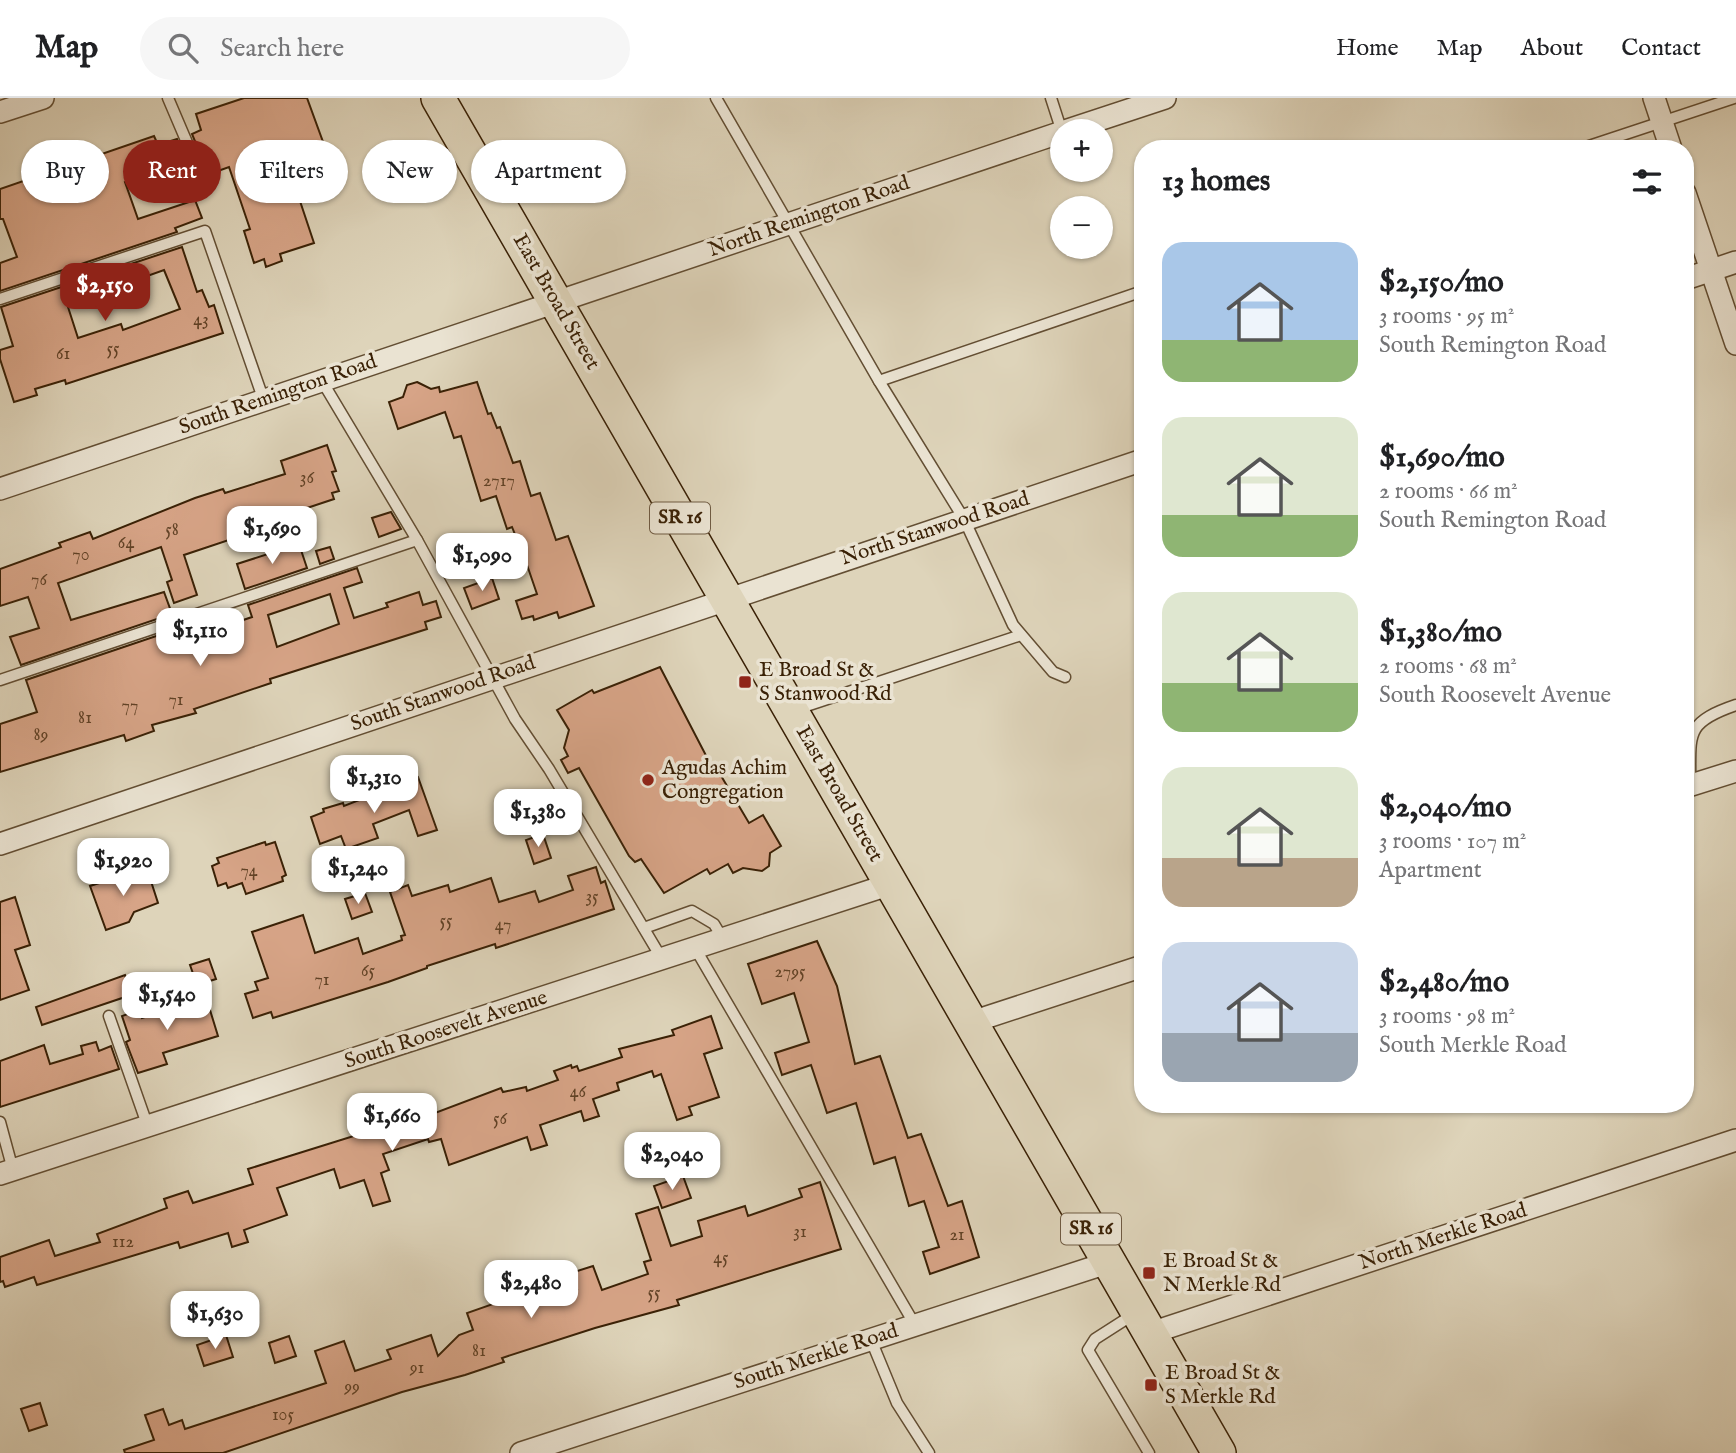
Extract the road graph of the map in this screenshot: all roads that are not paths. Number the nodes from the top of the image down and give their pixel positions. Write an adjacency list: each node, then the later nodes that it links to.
1 (43, 98): 9 (street)
2 (168, 98): 14 (lane)
3 (438, 98): 24 (main road, East Broad Street / SR 16)
4 (716, 98): 18 (lane)
5 (1051, 98): 10 (lane)
6 (1165, 98): 11 (street, North Remington Road)
7 (1654, 98): 12 (street)
8 (1734, 98): 12 (lane)
9 (0, 112)
10 (1058, 119)
11 (1102, 119)
12 (1662, 122): 15 (lane); 16 (street)
13 (1050, 136): 18 (street, North Remington Road)
14 (186, 140)
15 (1607, 140)
16 (1668, 140)
17 (1694, 220): 20 (street)
18 (789, 224): 24 (street, North Remington Road); 27 (lane)
19 (1736, 262): 20 (street)
20 (1711, 270): 21 (street); 25 (street)
21 (1694, 276)
22 (1134, 294): 27 (lane)
23 (0, 299): 28 (lane)
24 (556, 302): 26 (street, South Remington Road); 33 (main road, East Broad Street / SR 16)
25 (1736, 344)
26 (322, 381): 28 (street, South Remington Road); 32 (lane)
27 (879, 381): 31 (lane)
28 (264, 401): 30 (street, South Remington Road)
29 (1134, 463): 31 (street, North Stanwood Road)
30 (0, 489)
31 (964, 519): 33 (street, North Stanwood Road); 34 (lane)
32 (416, 540): 36 (lane); 37 (lane)
33 (727, 598): 36 (street, South Stanwood Road); 39 (main road, East Broad Street / SR 16)
34 (1021, 635): 35 (lane); 39 (lane)
35 (1065, 677)
36 (492, 678): 43 (street, South Stanwood Road); 45 (lane)
37 (0, 680)
38 (1736, 705): 40 (lane)
39 (792, 711): 44 (main road, East Broad Street / SR 16)
40 (1694, 730)
41 (1736, 771): 42 (street)
42 (1694, 784)
43 (0, 844)
44 (891, 884): 46 (street, South Roosevelt Avenue); 51 (main road, East Broad Street / SR 16)
45 (644, 928): 46 (lane); 48 (lane)
46 (723, 939): 47 (street, South Roosevelt Avenue)
47 (695, 948): 48 (street, South Roosevelt Avenue); 58 (lane)
48 (662, 959): 53 (street, South Roosevelt Avenue)
49 (1134, 969): 51 (street)
50 (109, 1016): 53 (lane)
51 (972, 1022): 56 (main road, East Broad Street / SR 16)
52 (0, 1122): 55 (lane)
53 (148, 1127): 55 (street, South Roosevelt Avenue)
54 (1736, 1140): 57 (street, North Merkle Road)
55 (7, 1172)
56 (1110, 1262): 57 (main road, East Broad Street / SR 16); 58 (street, South Merkle Road)
57 (1145, 1322): 62 (lane); 63 (main road, East Broad Street / SR 16)
58 (915, 1325): 59 (street, South Merkle Road)
59 (871, 1340): 60 (street, South Merkle Road); 61 (lane)
60 (521, 1453)
61 (929, 1453)
62 (1149, 1453)
63 (1219, 1453)

